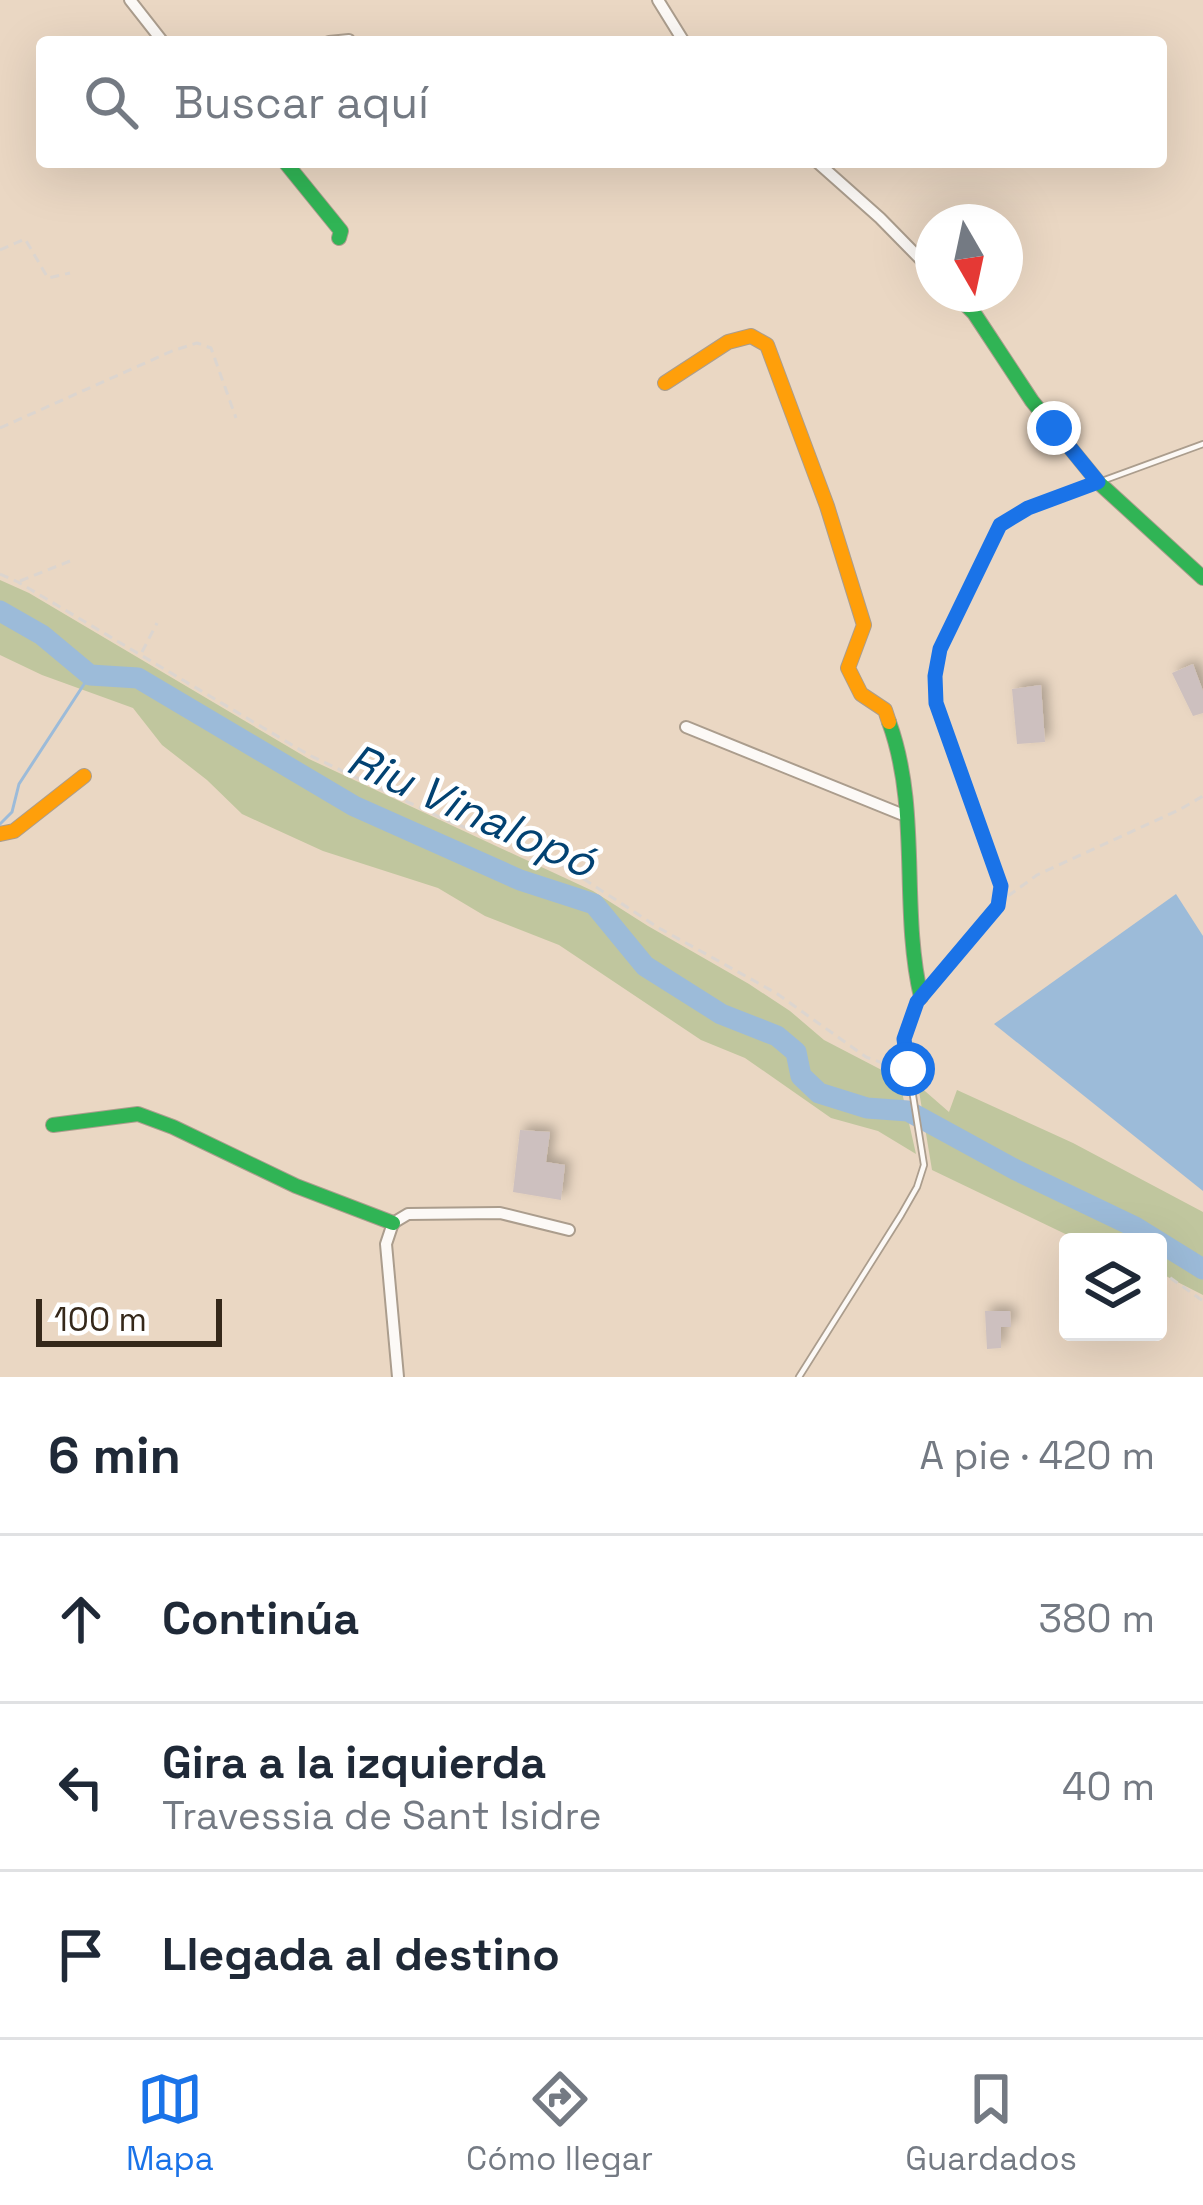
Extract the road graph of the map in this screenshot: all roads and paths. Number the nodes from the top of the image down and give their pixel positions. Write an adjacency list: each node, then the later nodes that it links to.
1 (130, 0): 3 (street)
2 (658, 0): 4 (street)
3 (158, 36)
4 (680, 36)
5 (291, 168): 7 (street)
6 (824, 168): 9 (street)
7 (339, 238)
8 (0, 250): 10 (path)
9 (915, 254)
10 (70, 273)
11 (973, 312): 16 (street)
12 (665, 383): 26 (street)
13 (236, 418): 14 (path)
14 (0, 428)
15 (1203, 444): 16 (lane)
16 (1098, 482): 19 (street); 28 (lane)
17 (70, 561): 20 (path)
18 (0, 574): 20 (path)
19 (1203, 578)
20 (18, 582): 22 (path)
21 (158, 623): 22 (path)
22 (142, 653): 30 (path)
23 (686, 727): 26 (street)
24 (83, 776): 27 (street)
25 (1203, 796): 28 (path)
26 (906, 816): 29 (street)
27 (0, 834)
28 (998, 906): 29 (lane)
29 (921, 997): 30 (lane)
30 (908, 1069): 37 (lane)
31 (53, 1125): 32 (street)
32 (393, 1223): 33 (street); 36 (street)
33 (569, 1230)
34 (1167, 1275): 35 (path)
35 (1203, 1301)
36 (398, 1377)
37 (800, 1377)

